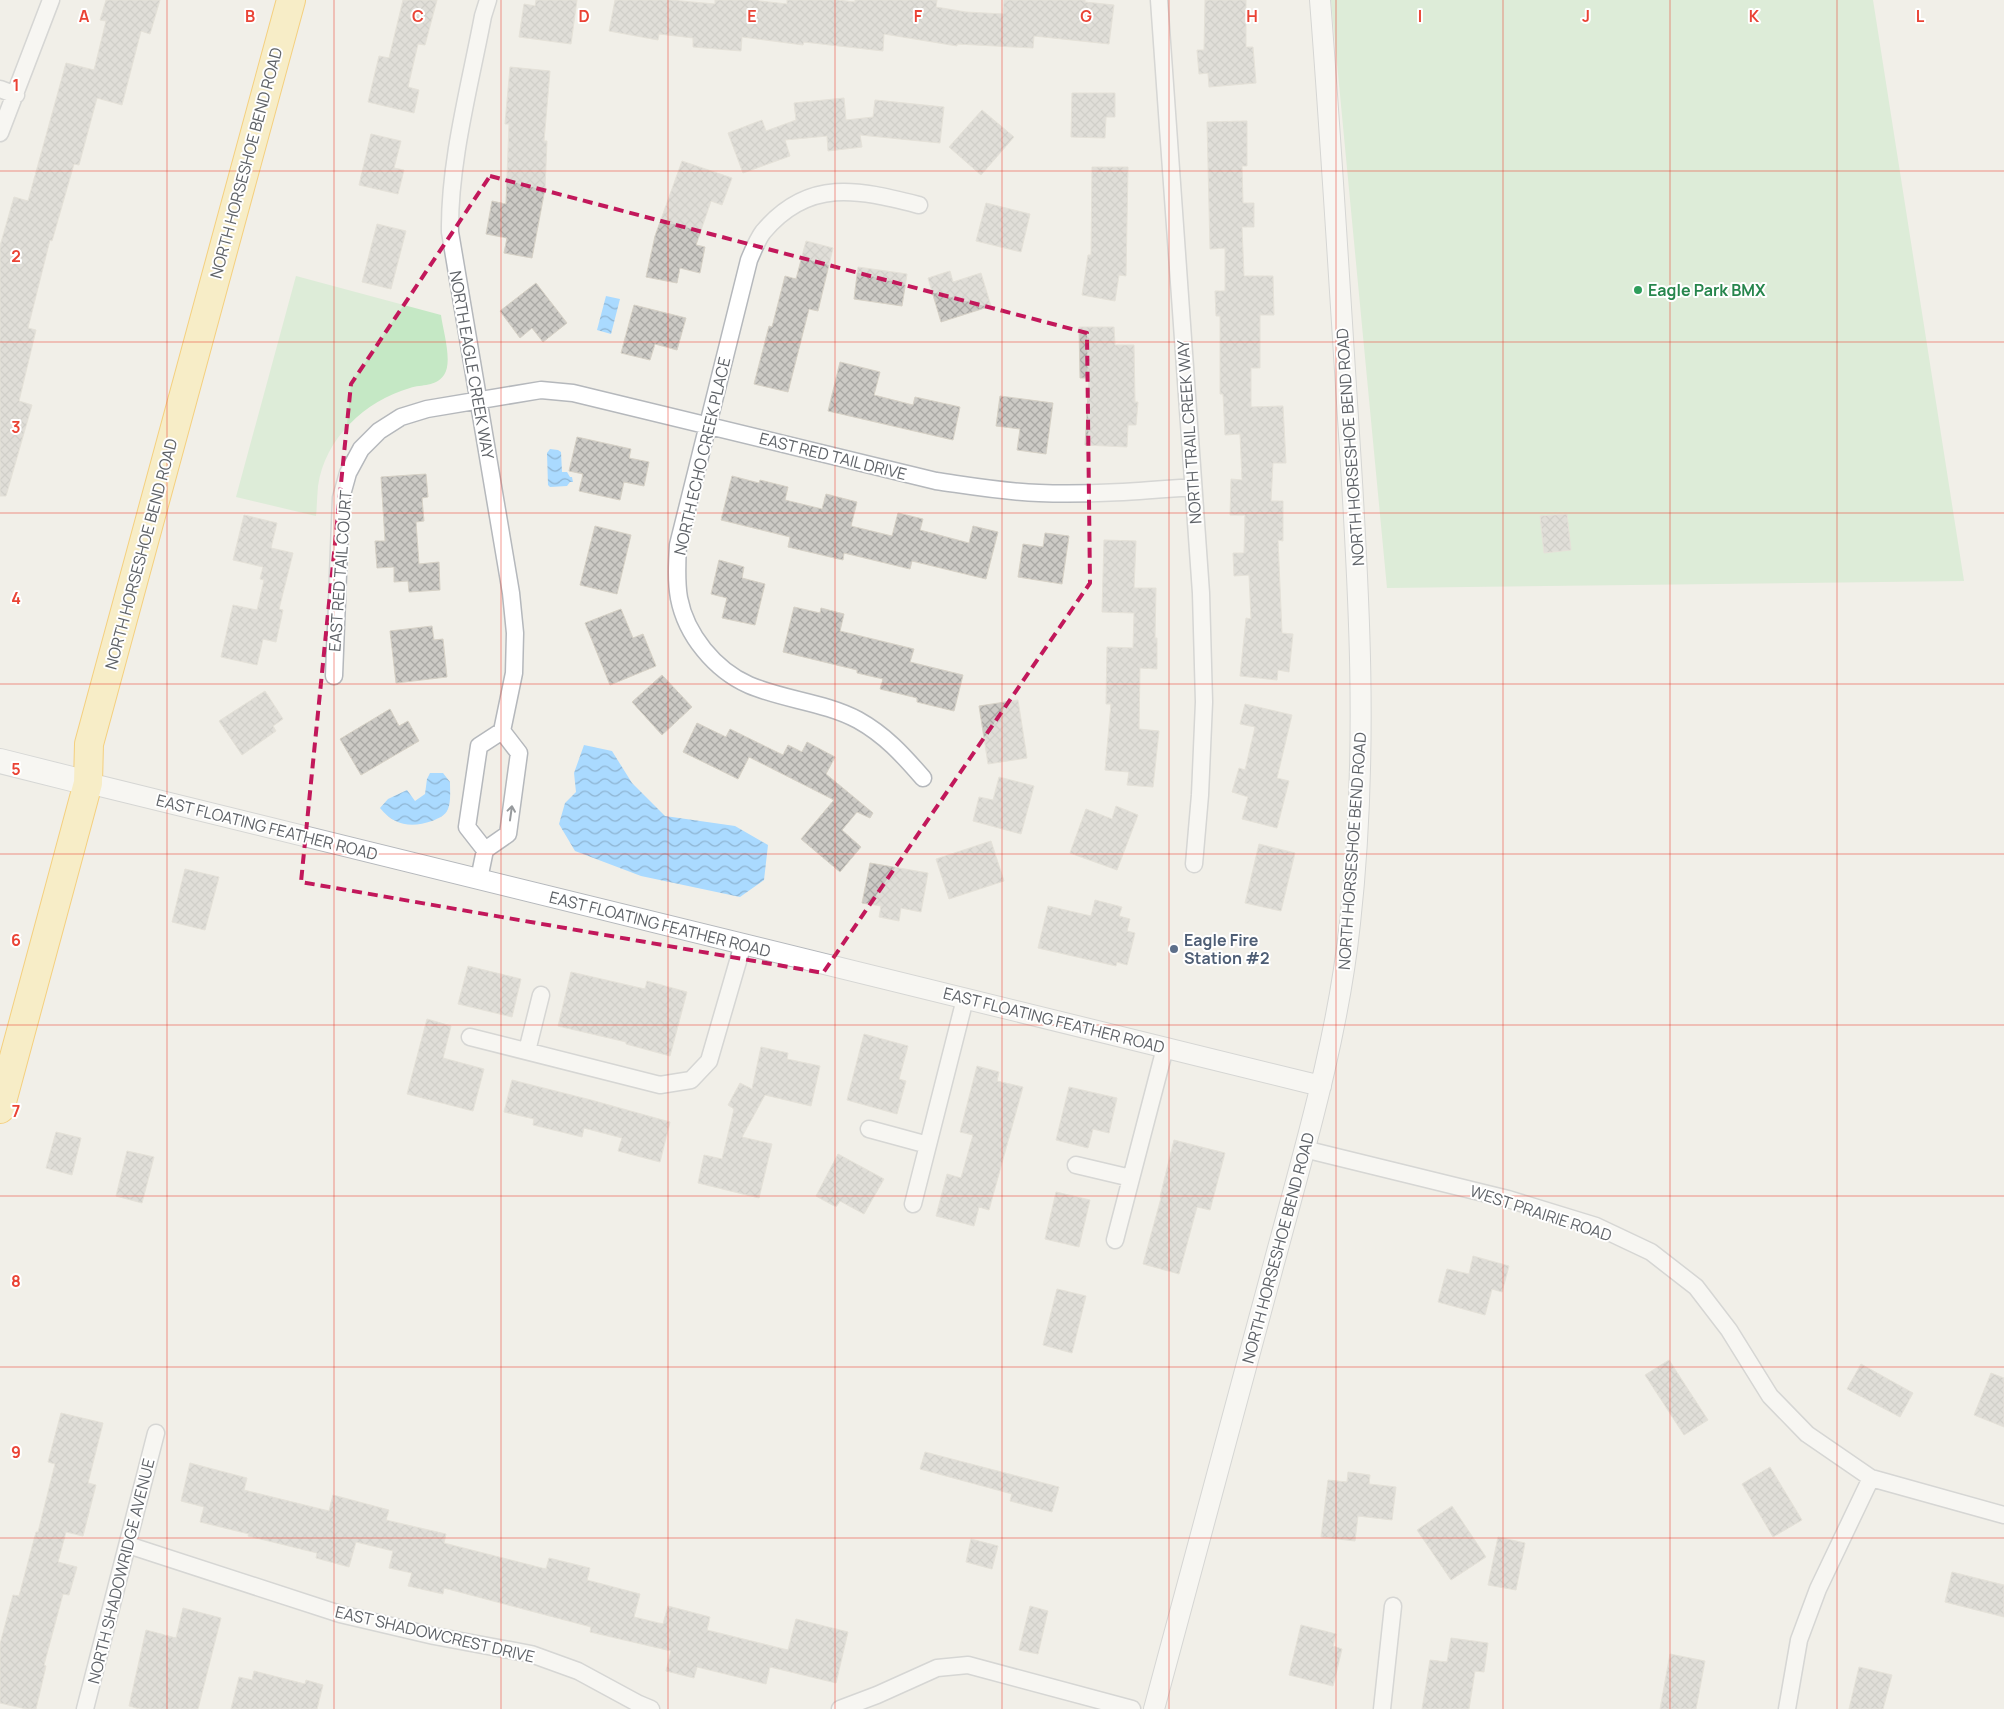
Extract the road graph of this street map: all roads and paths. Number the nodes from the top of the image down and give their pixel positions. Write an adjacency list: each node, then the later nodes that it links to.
1 (51, 0): 7 (street)
2 (290, 0): 17 (highway, NORTH HORSESHOE BEND ROAD)
3 (488, 0): 10 (street, NORTH EAGLE CREEK WAY)
4 (1159, 0): 12 (street, NORTH TRAIL CREEK WAY)
5 (1320, 0): 27 (street, NORTH HORSESHOE BEND ROAD)
6 (0, 89): 7 (street)
7 (16, 95): 8 (street)
8 (0, 133)
9 (919, 205): 11 (street, NORTH ECHO CREEK PLACE)
10 (478, 400): 11 (street, EAST RED TAIL DRIVE); 13 (street, EAST RED TAIL COURT); 14 (street, NORTH EAGLE CREEK WAY)
11 (707, 426): 12 (street, EAST RED TAIL DRIVE); 16 (street, NORTH ECHO CREEK PLACE)
12 (1193, 487): 19 (street, NORTH TRAIL CREEK WAY)
13 (334, 676)
14 (502, 731): 18 (street, one-way to 14); 18 (street)
15 (0, 761): 17 (main road, EAST FLOATING FEATHER ROAD)
16 (923, 778)
17 (88, 783): 20 (street, EAST FLOATING FEATHER ROAD); 28 (highway, NORTH HORSESHOE BEND ROAD)
18 (485, 850): 20 (street)
19 (1194, 864)
20 (479, 879): 21 (street, EAST FLOATING FEATHER ROAD)
21 (743, 944): 23 (street, EAST FLOATING FEATHER ROAD); 26 (street)
22 (541, 995): 26 (street)
23 (965, 999): 25 (street, EAST FLOATING FEATHER ROAD); 30 (street)
24 (470, 1037): 26 (street)
25 (1165, 1048): 27 (street, EAST FLOATING FEATHER ROAD); 33 (street)
26 (527, 1051)
27 (1321, 1086): 31 (street, NORTH HORSESHOE BEND ROAD)
28 (0, 1109)
29 (869, 1129): 30 (street)
30 (928, 1145): 34 (street)
31 (1304, 1148): 37 (street, WEST PRAIRIE ROAD); 46 (street, NORTH HORSESHOE BEND ROAD)
32 (1076, 1165): 33 (street)
33 (1131, 1178): 35 (street)
34 (913, 1204)
35 (1115, 1240)
36 (156, 1433): 39 (street, NORTH SHADOWRIDGE AVENUE)
37 (1871, 1478): 38 (street, WEST PRAIRIE ROAD); 48 (street)
38 (2004, 1515)
39 (128, 1545): 42 (street, NORTH SHADOWRIDGE AVENUE); 43 (street, EAST SHADOWCREST DRIVE)
40 (1393, 1606): 47 (street)
41 (879, 1702): 44 (street); 45 (street)
42 (85, 1709)
43 (652, 1709)
44 (840, 1709)
45 (1132, 1709)
46 (1154, 1709)
47 (1382, 1709)
48 (1787, 1709)

